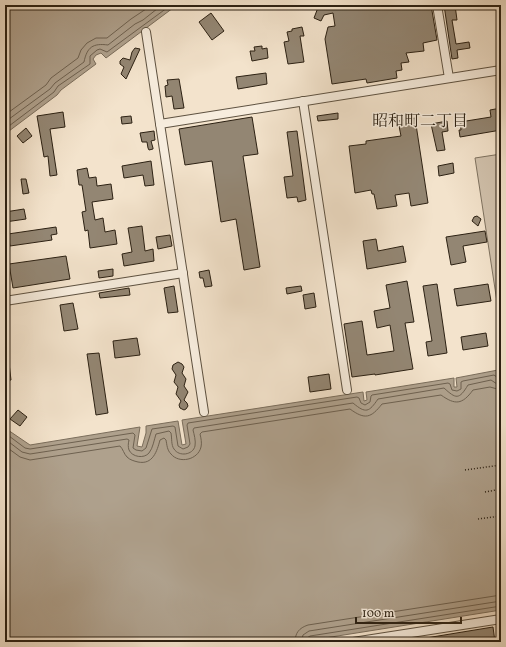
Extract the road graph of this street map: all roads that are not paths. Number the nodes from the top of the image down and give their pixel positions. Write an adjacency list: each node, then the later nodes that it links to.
1 (437, 5): 4 (street)
2 (146, 32): 6 (street)
3 (501, 70): 4 (street)
4 (449, 78): 5 (street)
5 (303, 101): 6 (street); 9 (street)
6 (160, 124): 7 (street)
7 (183, 273): 8 (street); 10 (street)
8 (5, 301)
9 (347, 390)
10 (204, 412)
11 (501, 619): 12 (street)
12 (353, 642)

